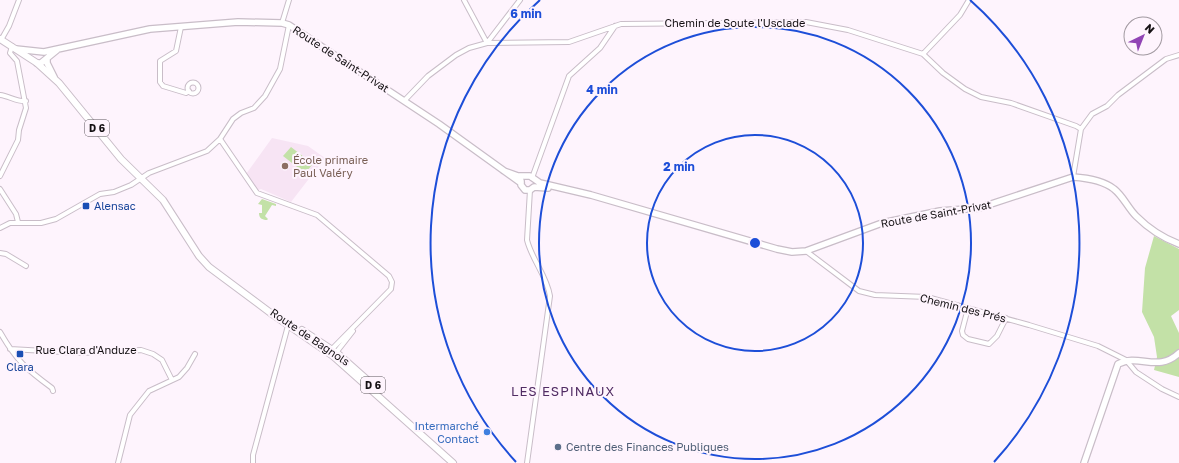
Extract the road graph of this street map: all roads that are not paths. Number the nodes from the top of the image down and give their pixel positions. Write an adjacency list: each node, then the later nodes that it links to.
1 (19, 0): 10 (street)
2 (289, 0): 6 (street)
3 (464, 0): 11 (street)
4 (520, 0): 11 (street)
5 (969, 0): 14 (street)
6 (282, 23): 7 (street, Route de Saint-Privat); 9 (street, Route de Saint-Privat)
7 (289, 25): 21 (street, Route de Saint-Privat); 23 (street)
8 (615, 26): 11 (street, Chemin de Soute l'Usclade); 14 (street, Chemin de Soute l'Usclade); 27 (street)
9 (181, 27): 13 (street, Route de Saint-Privat); 18 (street)
10 (1, 39): 12 (main road, Route de Bagnols / D 6)
11 (487, 43): 21 (street, Chemin de Soute l'Usclade)
12 (14, 48): 13 (street, Route de Saint-Privat); 16 (main road, Route de Bagnols / D 6); 20 (street)
13 (47, 54): 16 (street); 17 (street)
14 (922, 54): 22 (street, Chemin de Soute l'Usclade)
15 (1179, 55): 22 (street)
16 (37, 63): 17 (main road, Route de Bagnols / D 6)
17 (54, 77): 26 (main road, Route de Bagnols / D 6)
18 (189, 91)
19 (0, 95): 20 (street)
20 (26, 101): 24 (street)
21 (404, 101): 27 (street, Route de Saint-Privat)
22 (1081, 129): 25 (street)
23 (220, 138): 26 (street); 40 (street)
24 (0, 176)
25 (1073, 177): 31 (street, Route de Saint-Privat); 32 (street, Route de Saint-Privat)
26 (142, 179): 29 (street); 37 (main road, Route de Bagnols / D 6)
27 (528, 183): 32 (street, Route de Saint-Privat); 51 (street)
28 (0, 189): 29 (street)
29 (18, 222): 30 (street)
30 (0, 228)
31 (1179, 244)
32 (806, 251): 35 (street, Chemin des Prés)
33 (0, 254): 34 (street)
34 (26, 266)
35 (968, 308): 36 (street, Chemin des Prés); 36 (street)
36 (1006, 318): 43 (street, Chemin des Prés)
37 (289, 324): 40 (main road, Route de Bagnols / D 6); 49 (street)
38 (0, 332): 39 (street)
39 (10, 350): 44 (street, Rue Clara d'Anduze); 45 (street)
40 (333, 353): 47 (main road, Route de Bagnols / D 6)
41 (1179, 353): 43 (street)
42 (195, 354): 44 (street)
43 (1126, 360): 46 (street, Chemin des Prés); 52 (street)
44 (172, 380): 48 (street)
45 (53, 391)
46 (1179, 397)
47 (451, 460): 50 (main road, D 6)
48 (118, 463)
49 (253, 463)
50 (459, 463)
51 (527, 463)
52 (1084, 463)

